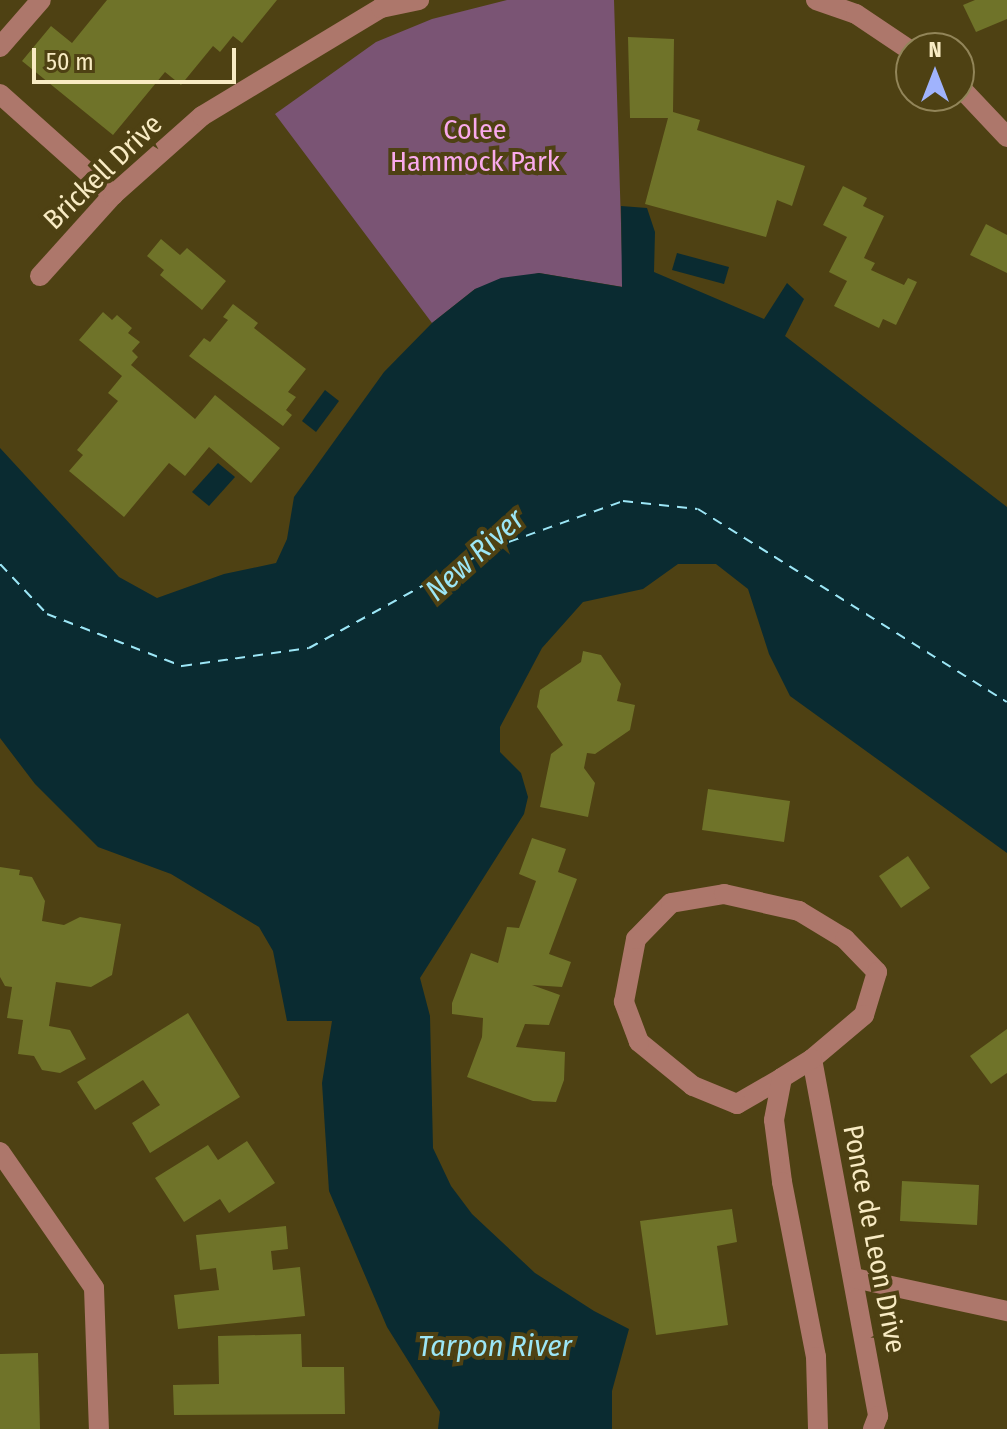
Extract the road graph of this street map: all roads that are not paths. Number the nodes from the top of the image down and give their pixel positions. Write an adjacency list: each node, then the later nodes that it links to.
1 (41, 0): 7 (street)
2 (419, 0): 4 (street, Brickell Drive)
3 (816, 0): 5 (street)
4 (379, 4): 11 (street, Brickell Drive)
5 (859, 7): 6 (street)
6 (895, 37)
7 (0, 47)
8 (0, 94): 11 (street)
9 (975, 103): 10 (street)
10 (1007, 137)
11 (113, 195): 12 (street, Brickell Drive)
12 (40, 276)
13 (812, 1059): 14 (street); 14 (street); 16 (street, Ponce de Leon Drive)
14 (782, 1078): 19 (street)
15 (0, 1152): 18 (street)
16 (854, 1278): 17 (street); 20 (street, Ponce de Leon Drive)
17 (1007, 1311)
18 (99, 1429)
19 (818, 1429)
20 (873, 1429)

